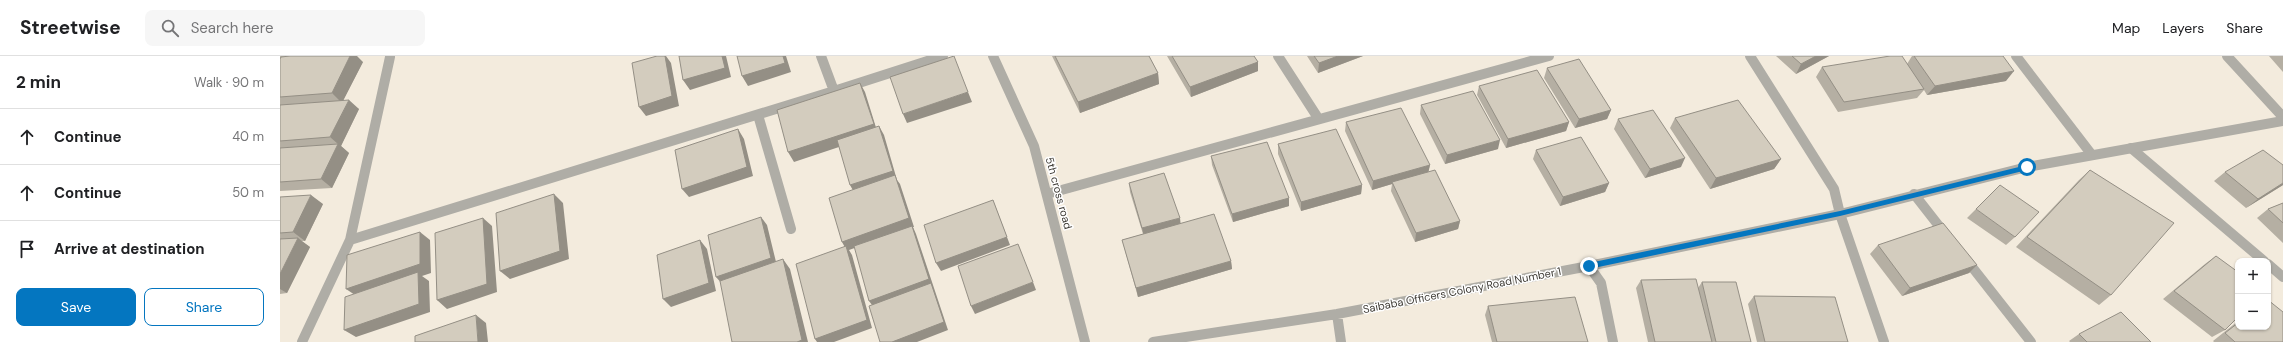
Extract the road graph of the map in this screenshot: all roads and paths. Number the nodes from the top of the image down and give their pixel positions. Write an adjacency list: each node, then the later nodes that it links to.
1 (392, 56): 21 (street)
2 (821, 56): 10 (street)
3 (943, 56): 10 (street)
4 (993, 56): 17 (street, 5th cross road)
5 (1278, 56): 13 (street)
6 (1549, 56): 13 (street)
7 (1750, 56): 19 (street)
8 (2016, 56): 16 (street)
9 (2227, 56): 12 (street)
10 (834, 91): 11 (street)
11 (758, 115): 20 (street); 21 (street)
12 (2283, 117)
13 (1318, 118): 17 (street)
14 (2283, 121): 15 (street, Saibaba Officers Colony Road Number 1)
15 (2131, 148): 16 (street, Saibaba Officers Colony Road Number 1); 22 (street)
16 (2092, 155): 18 (street, Saibaba Officers Colony Road Number 1)
17 (1047, 194): 28 (street, 5th cross road)
18 (1914, 194): 19 (street, Saibaba Officers Colony Road Number 1); 33 (street)
19 (1840, 214): 23 (street, Saibaba Officers Colony Road Number 1); 32 (street)
20 (791, 229)
21 (350, 240): 27 (street)
22 (2260, 258)
23 (1589, 266): 26 (street, Saibaba Officers Colony Road Number 1); 31 (street)
24 (2271, 267): 25 (street)
25 (2283, 277)
26 (1337, 314): 29 (street, Saibaba Officers Colony Road Number 1); 30 (street)
27 (302, 342)
28 (1085, 342)
29 (1153, 342)
30 (1341, 342)
31 (1613, 342)
32 (1884, 342)
33 (2032, 342)

